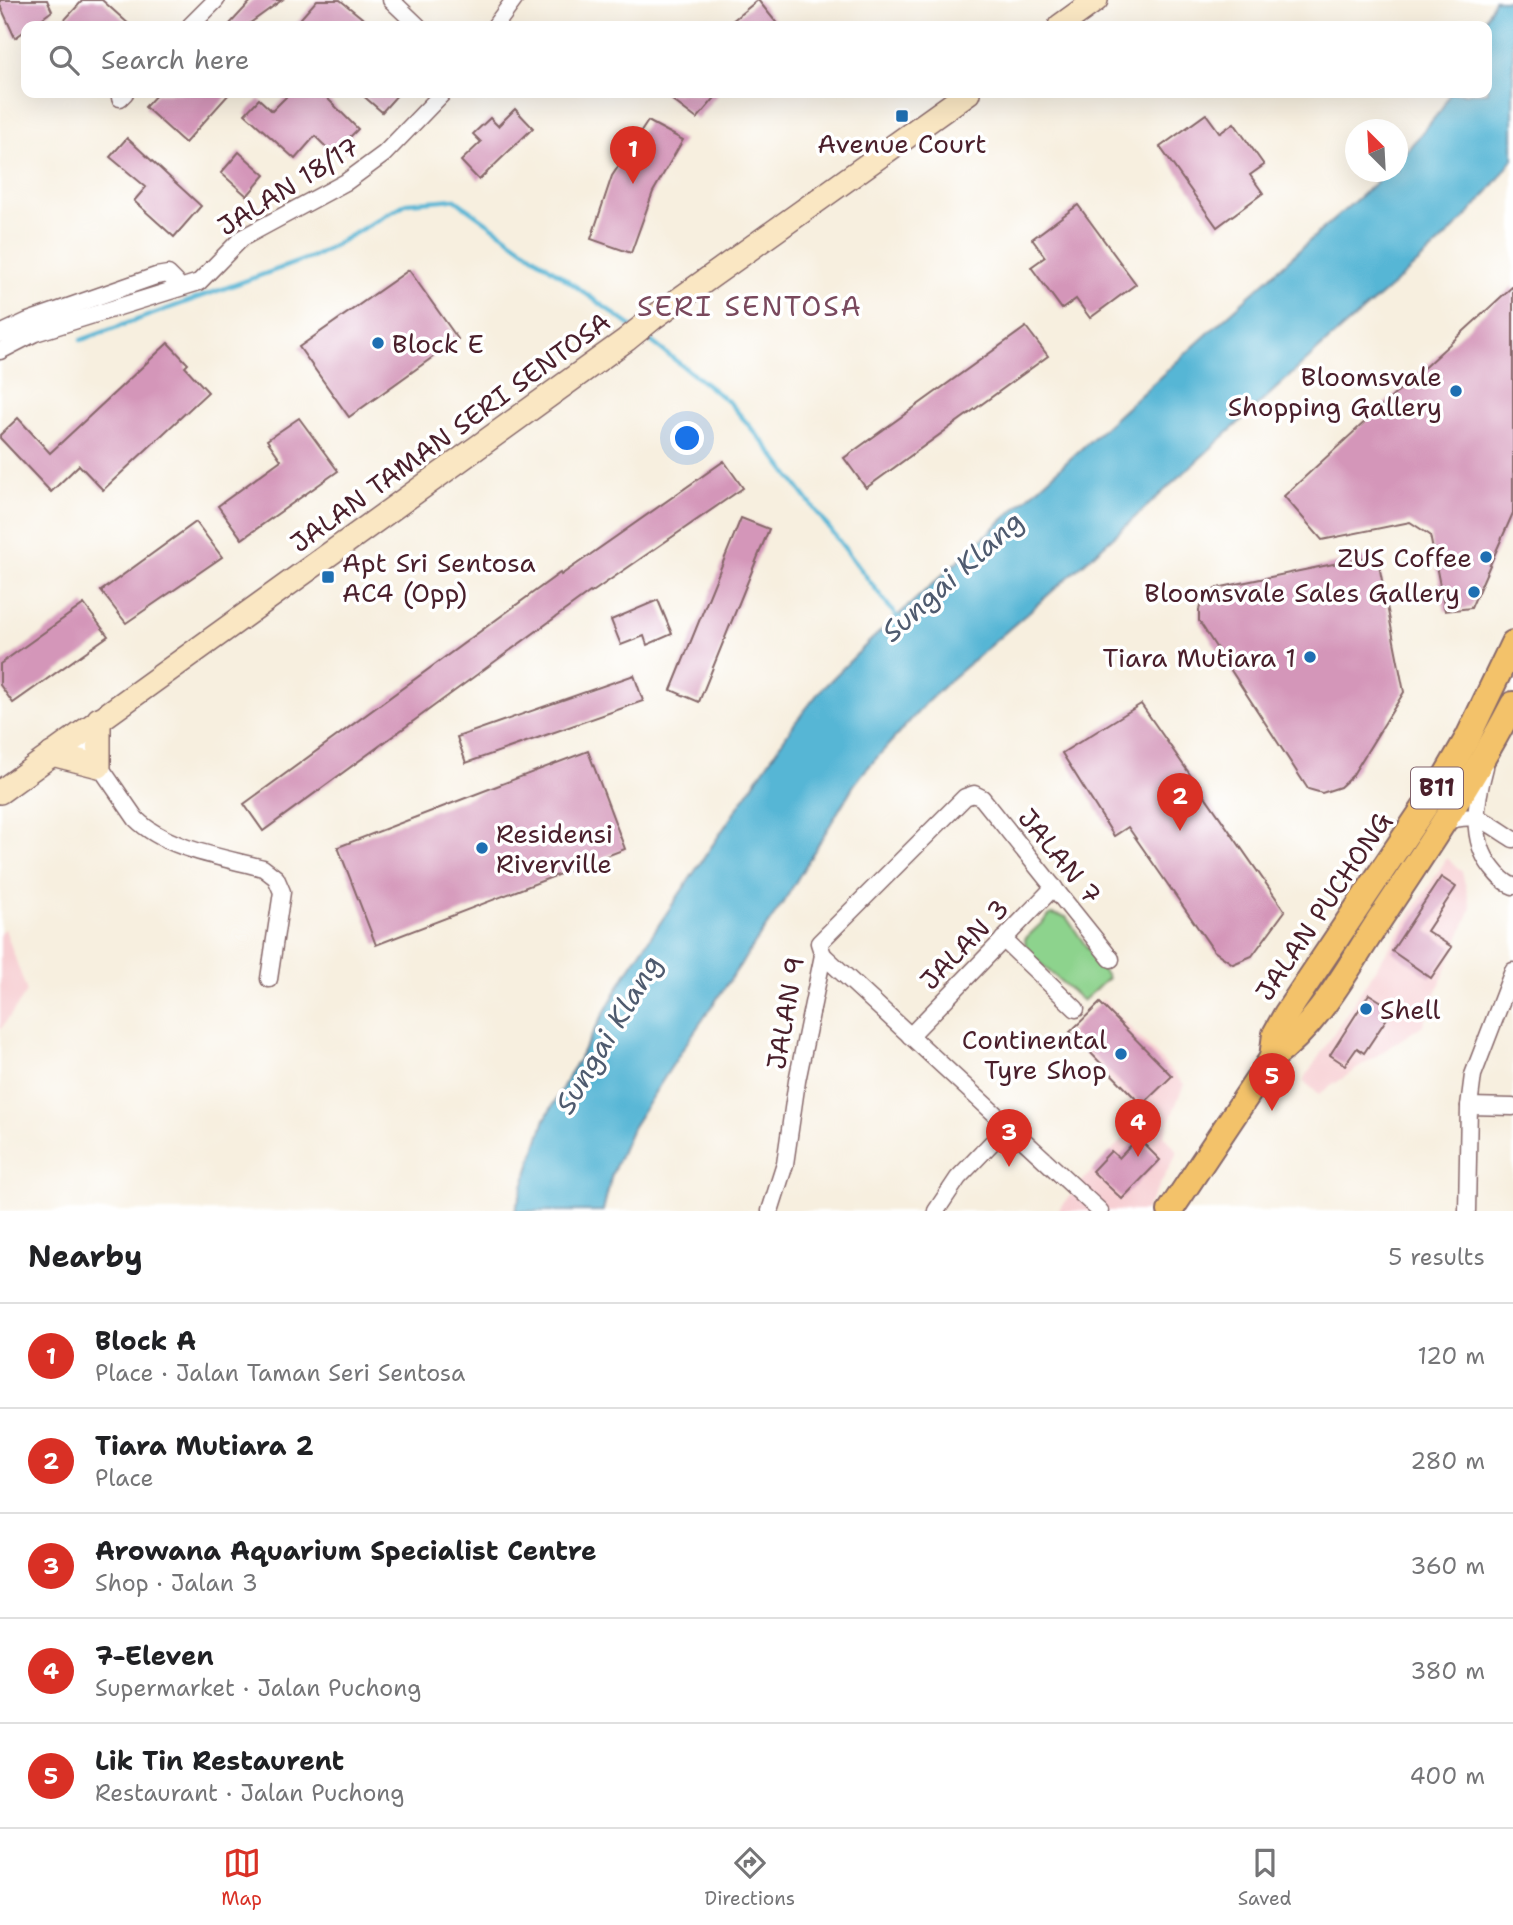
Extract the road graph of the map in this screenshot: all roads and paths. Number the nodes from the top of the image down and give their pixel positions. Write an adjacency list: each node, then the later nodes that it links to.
1 (216, 0): 5 (street)
2 (391, 0): 6 (street)
3 (514, 0): 7 (street)
4 (1096, 0): 8 (main road)
5 (195, 21)
6 (413, 21)
7 (499, 21)
8 (1067, 21)
9 (438, 98): 11 (street, JALAN 18/17)
10 (961, 98): 16 (main road, JALAN TAMAN SERI SENTOSA)
11 (32, 327): 12 (street); 13 (street)
12 (0, 334)
13 (0, 351)
14 (1513, 643): 35 (main road, JALAN PUCHONG / B11)
15 (1513, 704): 18 (main road, JALAN PUCHONG / B11)
16 (99, 719): 17 (main road, JALAN TAMAN SERI SENTOSA); 20 (main road)
17 (78, 735): 19 (main road, JALAN TAMAN SERI SENTOSA); 20 (street)
18 (1490, 749): 23 (street); 24 (main road, JALAN PUCHONG / B11)
19 (52, 754): 20 (main road); 21 (main road, JALAN TAMAN SERI SENTOSA)
20 (99, 766): 32 (street)
21 (0, 792)
22 (965, 797): 27 (street, JALAN 7); 29 (street, JALAN 9)
23 (1476, 817): 24 (street); 25 (street); 26 (street)
24 (1444, 822): 35 (main road, JALAN PUCHONG / B11)
25 (1513, 839)
26 (1513, 886)
27 (1054, 887): 28 (street, JALAN 3); 30 (street, JALAN 7)
28 (1003, 939): 33 (street); 34 (street, JALAN 3)
29 (823, 955): 34 (street); 39 (street, JALAN 9)
30 (1111, 959)
31 (1513, 971): 36 (street)
32 (269, 979)
33 (1076, 1009)
34 (910, 1036): 38 (street)
35 (1272, 1058): 42 (main road, JALAN PUCHONG / B11)
36 (1469, 1106): 37 (street); 43 (street)
37 (1513, 1107)
38 (1009, 1126): 40 (street); 41 (street)
39 (770, 1211)
40 (936, 1211)
41 (1100, 1211)
42 (1170, 1211)
43 (1467, 1211)

